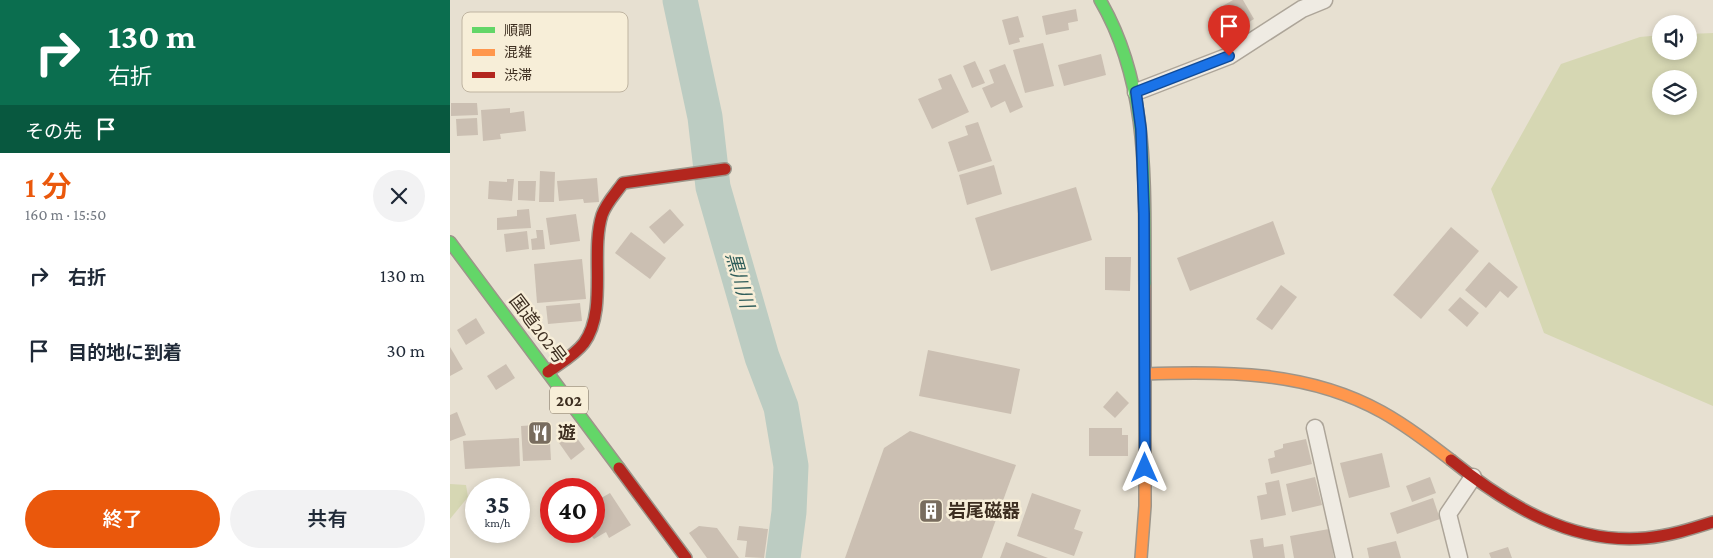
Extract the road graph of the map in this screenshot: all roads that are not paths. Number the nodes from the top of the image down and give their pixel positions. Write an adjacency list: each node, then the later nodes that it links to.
1 (1100, 0): 3 (main road)
2 (1324, 0): 3 (street)
3 (1136, 92): 7 (main road)
4 (724, 169): 6 (main road)
5 (450, 242): 6 (main road, 国道202号 / 202)
6 (548, 372): 11 (main road, 国道202号 / 202)
7 (1145, 374): 9 (main road); 12 (main road)
8 (1315, 428): 13 (street)
9 (1473, 477): 10 (main road); 14 (street)
10 (1713, 522)
11 (686, 558)
12 (1142, 558)
13 (1344, 558)
14 (1459, 558)

